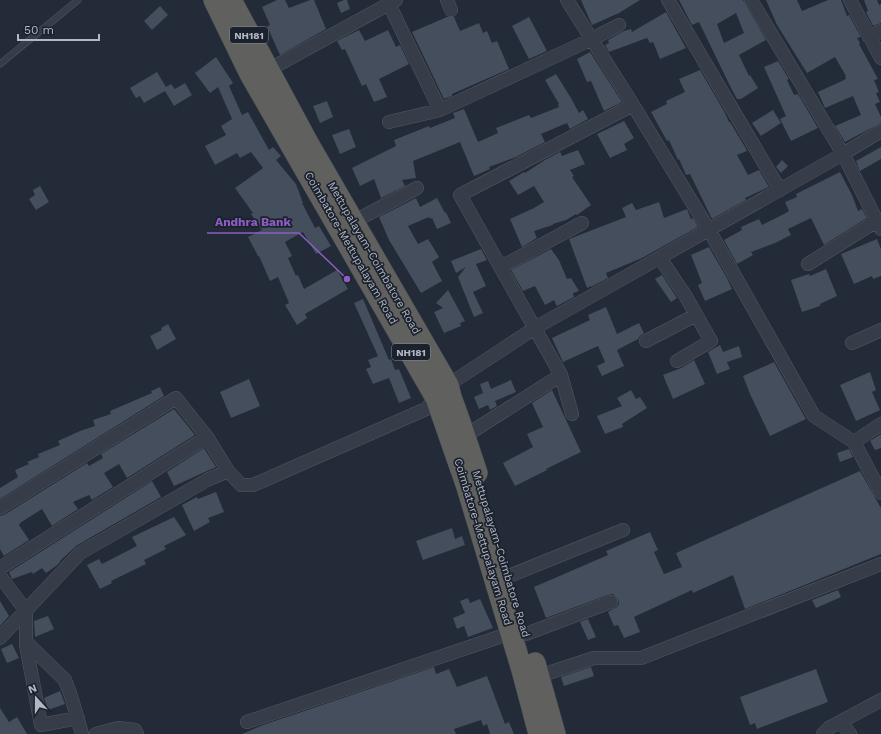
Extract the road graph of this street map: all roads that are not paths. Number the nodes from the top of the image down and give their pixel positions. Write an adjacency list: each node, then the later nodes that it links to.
1 (78, 0): 14 (lane)
2 (214, 0): 37 (highway, Coimbatore-Mettupalayam Road / NH181)
3 (231, 0): 15 (highway, Mettupalayam-Coimbatore Road / NH181)
4 (567, 0): 12 (street)
5 (668, 0): 22 (street)
6 (751, 0): 20 (street)
7 (850, 0): 11 (street)
8 (392, 2): 15 (street); 17 (street)
9 (619, 25): 12 (street)
10 (881, 31): 11 (street)
11 (869, 37): 13 (street)
12 (592, 39): 16 (street); 17 (street)
13 (881, 58)
14 (0, 64)
15 (268, 70): 23 (highway, Mettupalayam-Coimbatore Road / NH181)
16 (633, 105): 26 (street); 29 (street)
17 (440, 110): 18 (street)
18 (390, 122)
19 (881, 131): 20 (street)
20 (843, 154): 22 (street); 25 (street)
21 (417, 188): 23 (street)
22 (780, 190): 26 (street)
23 (353, 222): 37 (highway, Mettupalayam-Coimbatore Road / NH181)
24 (582, 223): 29 (street)
25 (879, 225): 28 (street)
26 (709, 230): 27 (street); 42 (street)
27 (660, 258): 30 (street); 31 (street)
28 (808, 264)
29 (500, 267): 31 (street)
30 (696, 315): 33 (street); 35 (street)
31 (535, 328): 36 (street); 37 (street)
32 (881, 330): 34 (street)
33 (646, 342)
34 (852, 343)
35 (677, 362)
36 (561, 375): 38 (street); 40 (street)
37 (442, 391): 40 (highway, Mettupalayam-Coimbatore Road / NH181); 43 (street); 53 (highway, Coimbatore-Mettupalayam Road / NH181)
38 (572, 414)
39 (881, 424): 42 (street)
40 (465, 436): 50 (highway, Mettupalayam-Coimbatore Road / NH181)
41 (207, 437): 43 (street); 45 (street); 48 (street)
42 (854, 442): 44 (street)
43 (228, 471): 52 (street)
44 (881, 493)
45 (0, 508)
46 (623, 530): 50 (street)
47 (881, 564): 56 (street)
48 (0, 568)
49 (0, 576): 52 (street)
50 (509, 576): 53 (highway, Mettupalayam-Coimbatore Road / NH181)
51 (611, 602): 53 (street)
52 (26, 611): 54 (street); 55 (street)
53 (518, 633): 56 (highway, Mettupalayam-Coimbatore Road / NH181); 60 (street); 65 (highway, Coimbatore-Mettupalayam Road / NH181)
54 (0, 638)
55 (26, 642): 58 (street); 59 (street)
56 (539, 676): 66 (highway, Mettupalayam-Coimbatore Road / NH181)
57 (881, 700): 61 (street)
58 (74, 705): 59 (street); 63 (street)
59 (78, 718): 62 (street)
60 (247, 722)
61 (841, 722): 67 (street); 68 (street)
62 (82, 734)
63 (96, 734): 64 (street)
64 (137, 734)
65 (539, 734)
66 (555, 734)
67 (823, 734)
68 (850, 734)

